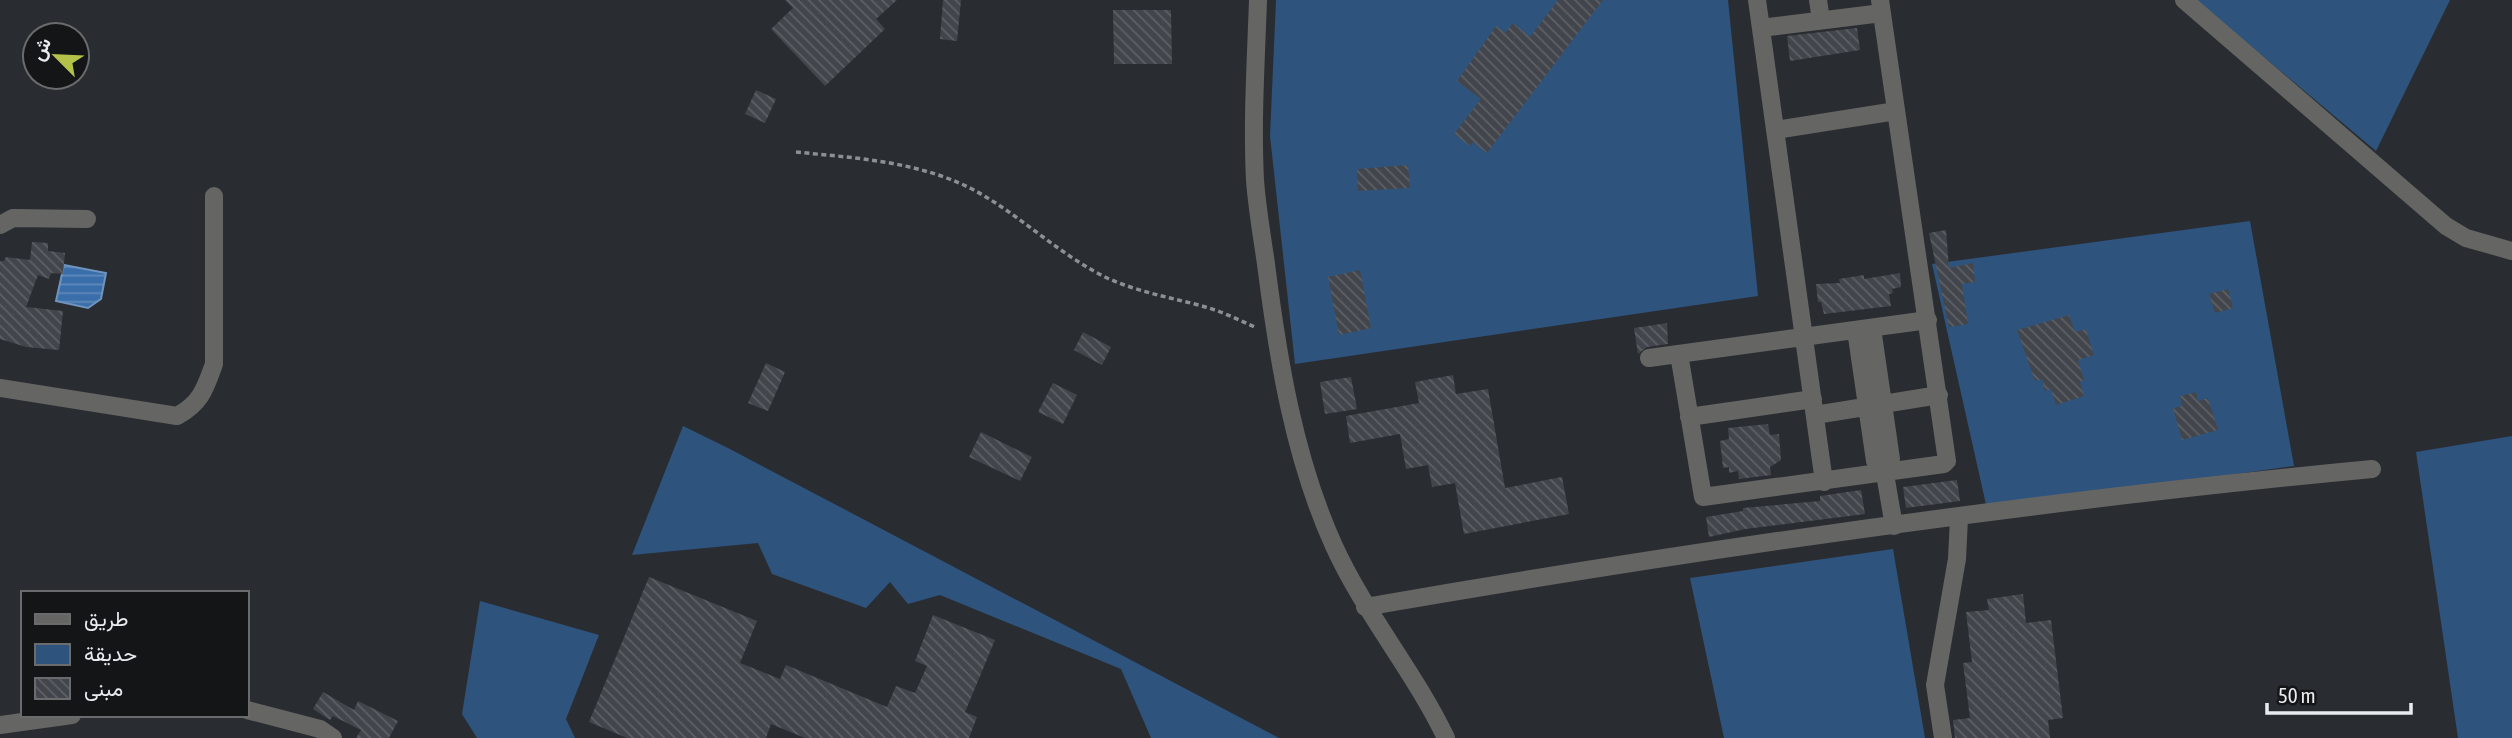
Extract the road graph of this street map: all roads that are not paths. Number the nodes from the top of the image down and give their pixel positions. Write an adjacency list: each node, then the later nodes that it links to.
1 (1258, 0): 29 (street)
2 (1757, 0): 7 (street)
3 (1818, 0): 6 (street)
4 (2184, 0): 13 (street)
5 (1881, 7): 6 (street); 8 (street)
6 (1821, 20): 7 (street)
7 (1761, 28): 9 (street)
8 (1896, 111): 9 (street); 14 (street)
9 (1775, 130): 16 (street)
10 (214, 196): 19 (street)
11 (87, 219): 12 (street)
12 (0, 225)
13 (2512, 251)
14 (1928, 320): 15 (street); 20 (street)
15 (1864, 329): 16 (street); 21 (street)
16 (1804, 337): 17 (street); 22 (street)
17 (1679, 354): 18 (street); 23 (street)
18 (1649, 358)
19 (0, 388)
20 (1939, 395): 21 (street); 25 (street)
21 (1875, 405): 22 (street); 25 (street)
22 (1814, 407): 23 (street); 26 (street)
23 (1689, 417): 26 (street)
24 (2372, 469): 27 (street)
25 (1885, 474): 26 (street); 28 (street)
26 (1824, 482)
27 (1959, 518): 28 (street); 35 (street)
28 (1894, 526): 29 (street)
29 (1366, 607): 34 (street)
30 (248, 710): 33 (street)
31 (58, 717): 32 (street)
32 (0, 725)
33 (333, 738)
34 (1446, 738)
35 (1943, 738)

